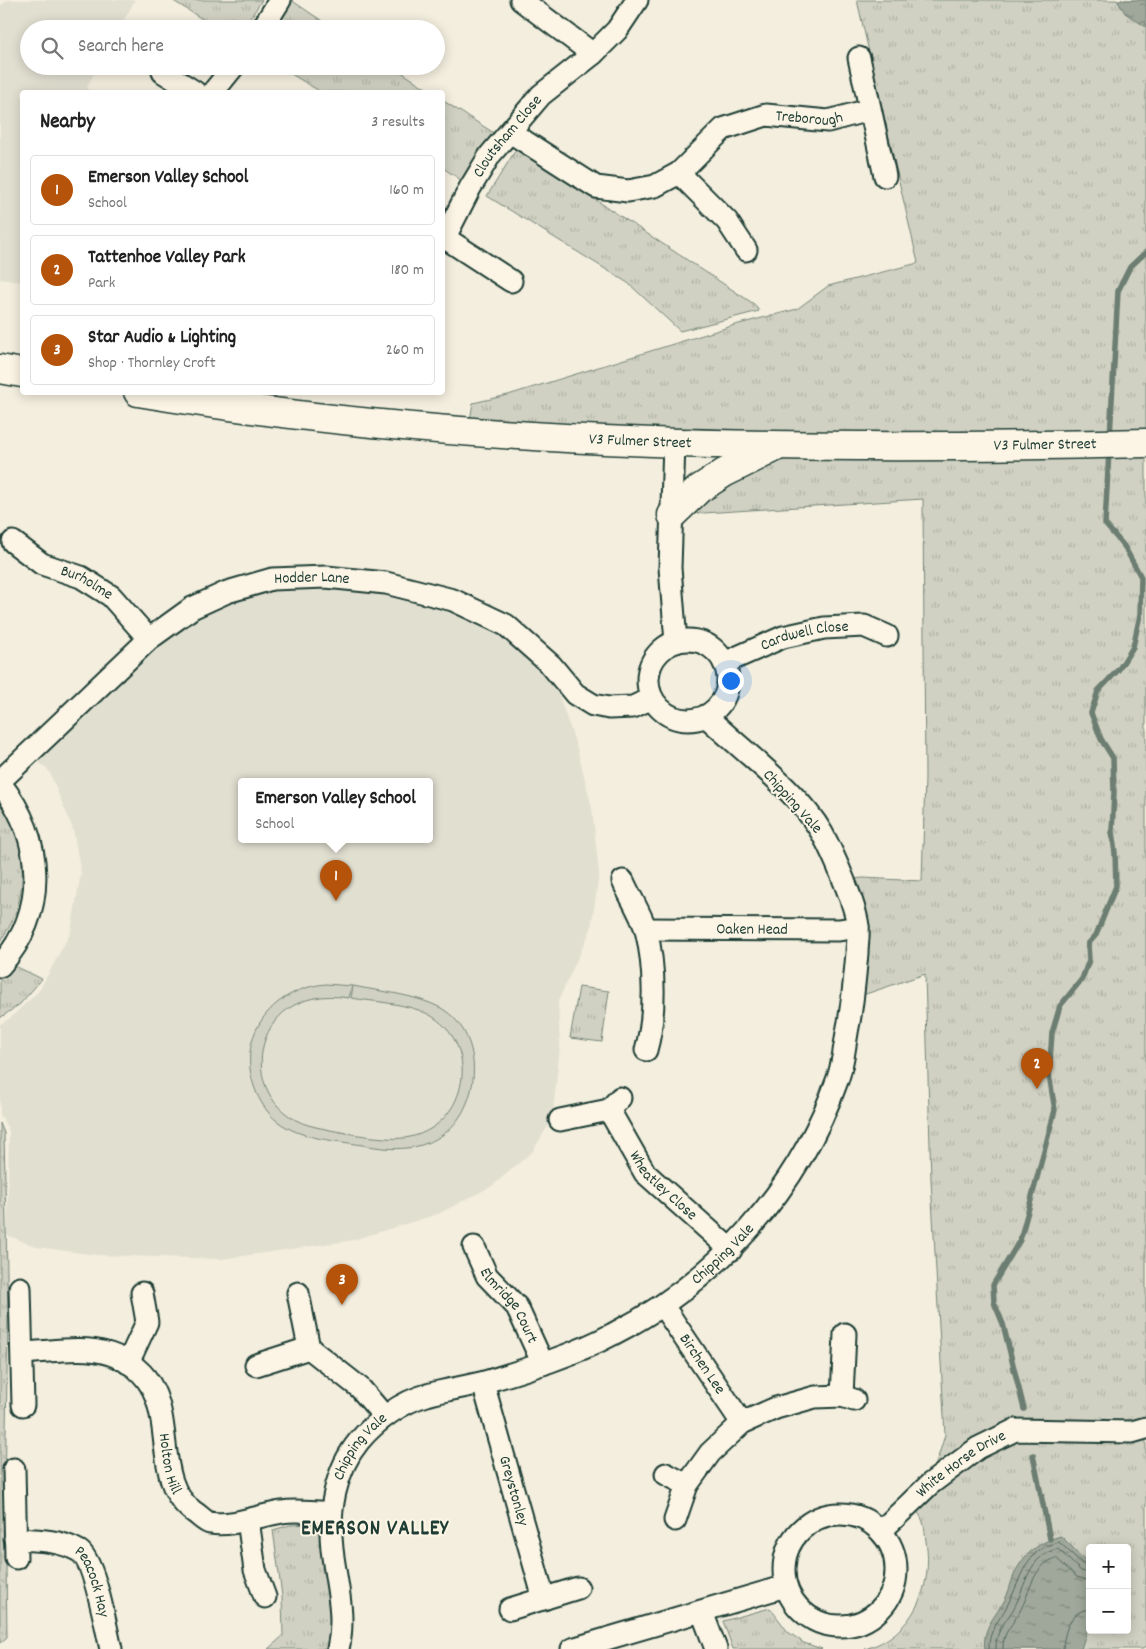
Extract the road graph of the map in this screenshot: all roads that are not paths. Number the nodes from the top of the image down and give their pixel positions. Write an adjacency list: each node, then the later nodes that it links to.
1 (280, 0): 4 (street)
2 (521, 0): 5 (street)
3 (637, 0): 5 (street, Cloutsham Close)
4 (268, 20)
5 (593, 54): 12 (street, Cloutsham Close)
6 (859, 58): 11 (street)
7 (168, 75): 9 (street)
8 (226, 75): 10 (street)
9 (192, 90)
10 (214, 90)
11 (869, 110): 13 (street, Treborough); 14 (street)
12 (510, 132): 13 (street, Treborough); 15 (street, Cloutsham Close)
13 (679, 173): 17 (street)
14 (885, 176)
15 (445, 234)
16 (445, 237): 18 (street, Cloutsham Close)
17 (746, 250)
18 (511, 281)
19 (0, 370): 20 (street)
20 (20, 373)
21 (155, 395): 22 (street, V3 Fulmer Street)
22 (674, 443): 24 (street, V3 Fulmer Street); 25 (street)
23 (1146, 443): 24 (street, V3 Fulmer Street)
24 (777, 446): 25 (street)
25 (672, 515): 29 (street)
26 (13, 542): 28 (street, Burholme)
27 (888, 636): 30 (street, Cardwell Close)
28 (149, 640): 31 (street, Hodder Lane); 33 (street, Hodder Lane)
29 (676, 642): 30 (street); 31 (street)
30 (724, 663): 32 (street)
31 (652, 698): 32 (street)
32 (706, 716): 35 (street, Chipping Vale)
33 (0, 782): 37 (street)
34 (623, 881): 36 (street)
35 (858, 927): 36 (street, Oaken Head); 41 (street, Chipping Vale)
36 (646, 930): 38 (street)
37 (0, 966)
38 (645, 1039)
39 (560, 1120): 41 (street, Wheatley Close)
40 (474, 1247): 50 (street, Elmridge Court)
41 (731, 1250): 45 (street, Chipping Vale)
42 (20, 1288): 48 (street)
43 (142, 1293): 49 (street)
44 (298, 1294): 47 (street)
45 (663, 1306): 50 (street, Chipping Vale); 55 (street, Birchen Lee)
46 (845, 1334): 55 (street)
47 (309, 1348): 51 (street); 54 (street)
48 (23, 1353): 49 (street, Holton Hill); 53 (street)
49 (128, 1363): 61 (street, Holton Hill)
50 (543, 1364): 52 (street, Chipping Vale)
51 (256, 1365)
52 (484, 1383): 54 (street, Chipping Vale); 67 (street, Greystonley)
53 (23, 1405)
54 (384, 1416): 60 (street, Chipping Vale)
55 (742, 1423): 59 (street)
56 (1146, 1428): 63 (street, White Horse Drive)
57 (14, 1469): 70 (street, Peacock Hay)
58 (666, 1474): 59 (street)
59 (687, 1485): 62 (street)
60 (331, 1512): 61 (street, Holton Hill); 71 (street, Chipping Vale)
61 (248, 1520): 66 (street)
62 (675, 1520)
63 (881, 1531): 64 (street); 64 (street)
64 (786, 1586): 69 (street)
65 (578, 1588): 67 (street)
66 (265, 1597)
67 (544, 1599): 68 (street)
68 (510, 1609)
69 (702, 1612): 72 (street); 73 (street)
70 (111, 1649)
71 (338, 1649)
72 (572, 1649)
73 (716, 1649)

